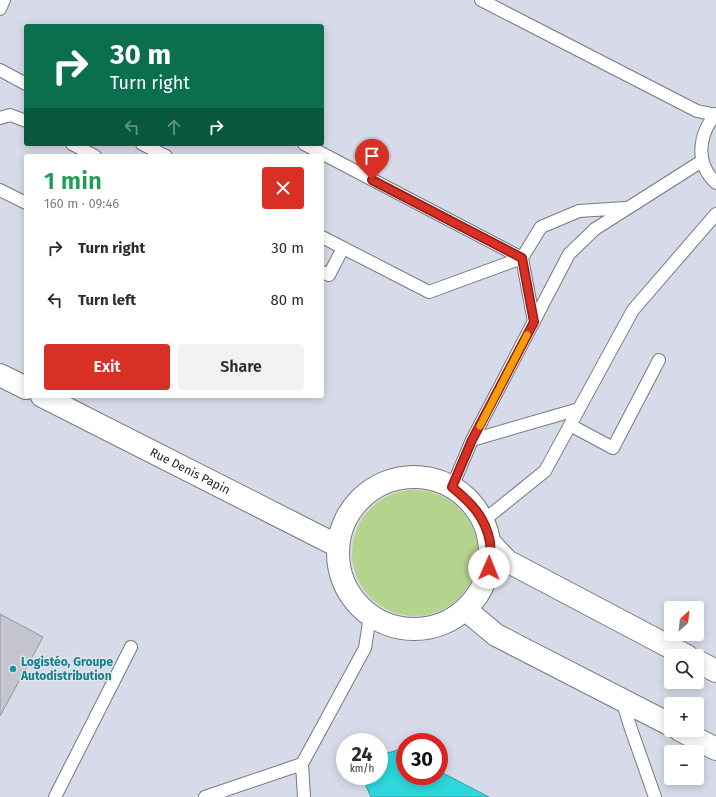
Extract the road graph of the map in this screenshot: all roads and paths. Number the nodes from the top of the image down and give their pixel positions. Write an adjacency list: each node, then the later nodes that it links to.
1 (4, 0): 3 (lane)
2 (481, 0): 6 (lane)
3 (0, 9)
4 (0, 70): 5 (lane)
5 (24, 83)
6 (716, 115): 16 (lane)
7 (0, 118): 8 (lane)
8 (24, 121)
9 (76, 146): 12 (lane)
10 (146, 146): 13 (lane)
11 (308, 146): 14 (lane)
12 (91, 154)
13 (162, 154)
14 (323, 154)
15 (324, 154): 24 (lane)
16 (702, 161): 17 (lane); 20 (lane)
17 (716, 183)
18 (0, 190): 19 (lane)
19 (24, 202)
20 (626, 208): 24 (lane); 26 (lane)
21 (716, 214): 31 (lane)
22 (324, 238): 23 (lane)
23 (343, 248): 24 (lane); 25 (lane)
24 (522, 258): 26 (lane)
25 (324, 273)
26 (534, 322): 33 (lane)
27 (659, 360): 32 (lane)
28 (0, 375): 29 (street)
29 (24, 387)
30 (46, 398): 37 (street, Rue Denis Papin)
31 (579, 409): 32 (lane); 33 (lane)
32 (570, 425): 35 (lane)
33 (472, 440): 34 (lane)
34 (452, 487): 35 (street); 37 (street)
35 (483, 521): 36 (street)
36 (490, 543): 38 (street); 41 (street)
37 (338, 546): 39 (street)
38 (466, 610): 39 (street); 44 (street)
39 (370, 616): 48 (lane)
40 (132, 647): 49 (lane)
41 (674, 649)
42 (704, 666): 43 (street)
43 (716, 672)
44 (622, 700): 45 (street); 52 (lane)
45 (664, 721)
46 (693, 737): 47 (street)
47 (716, 749)
48 (302, 764): 50 (lane); 51 (lane)
49 (55, 797)
50 (205, 797)
51 (304, 797)
52 (655, 797)

